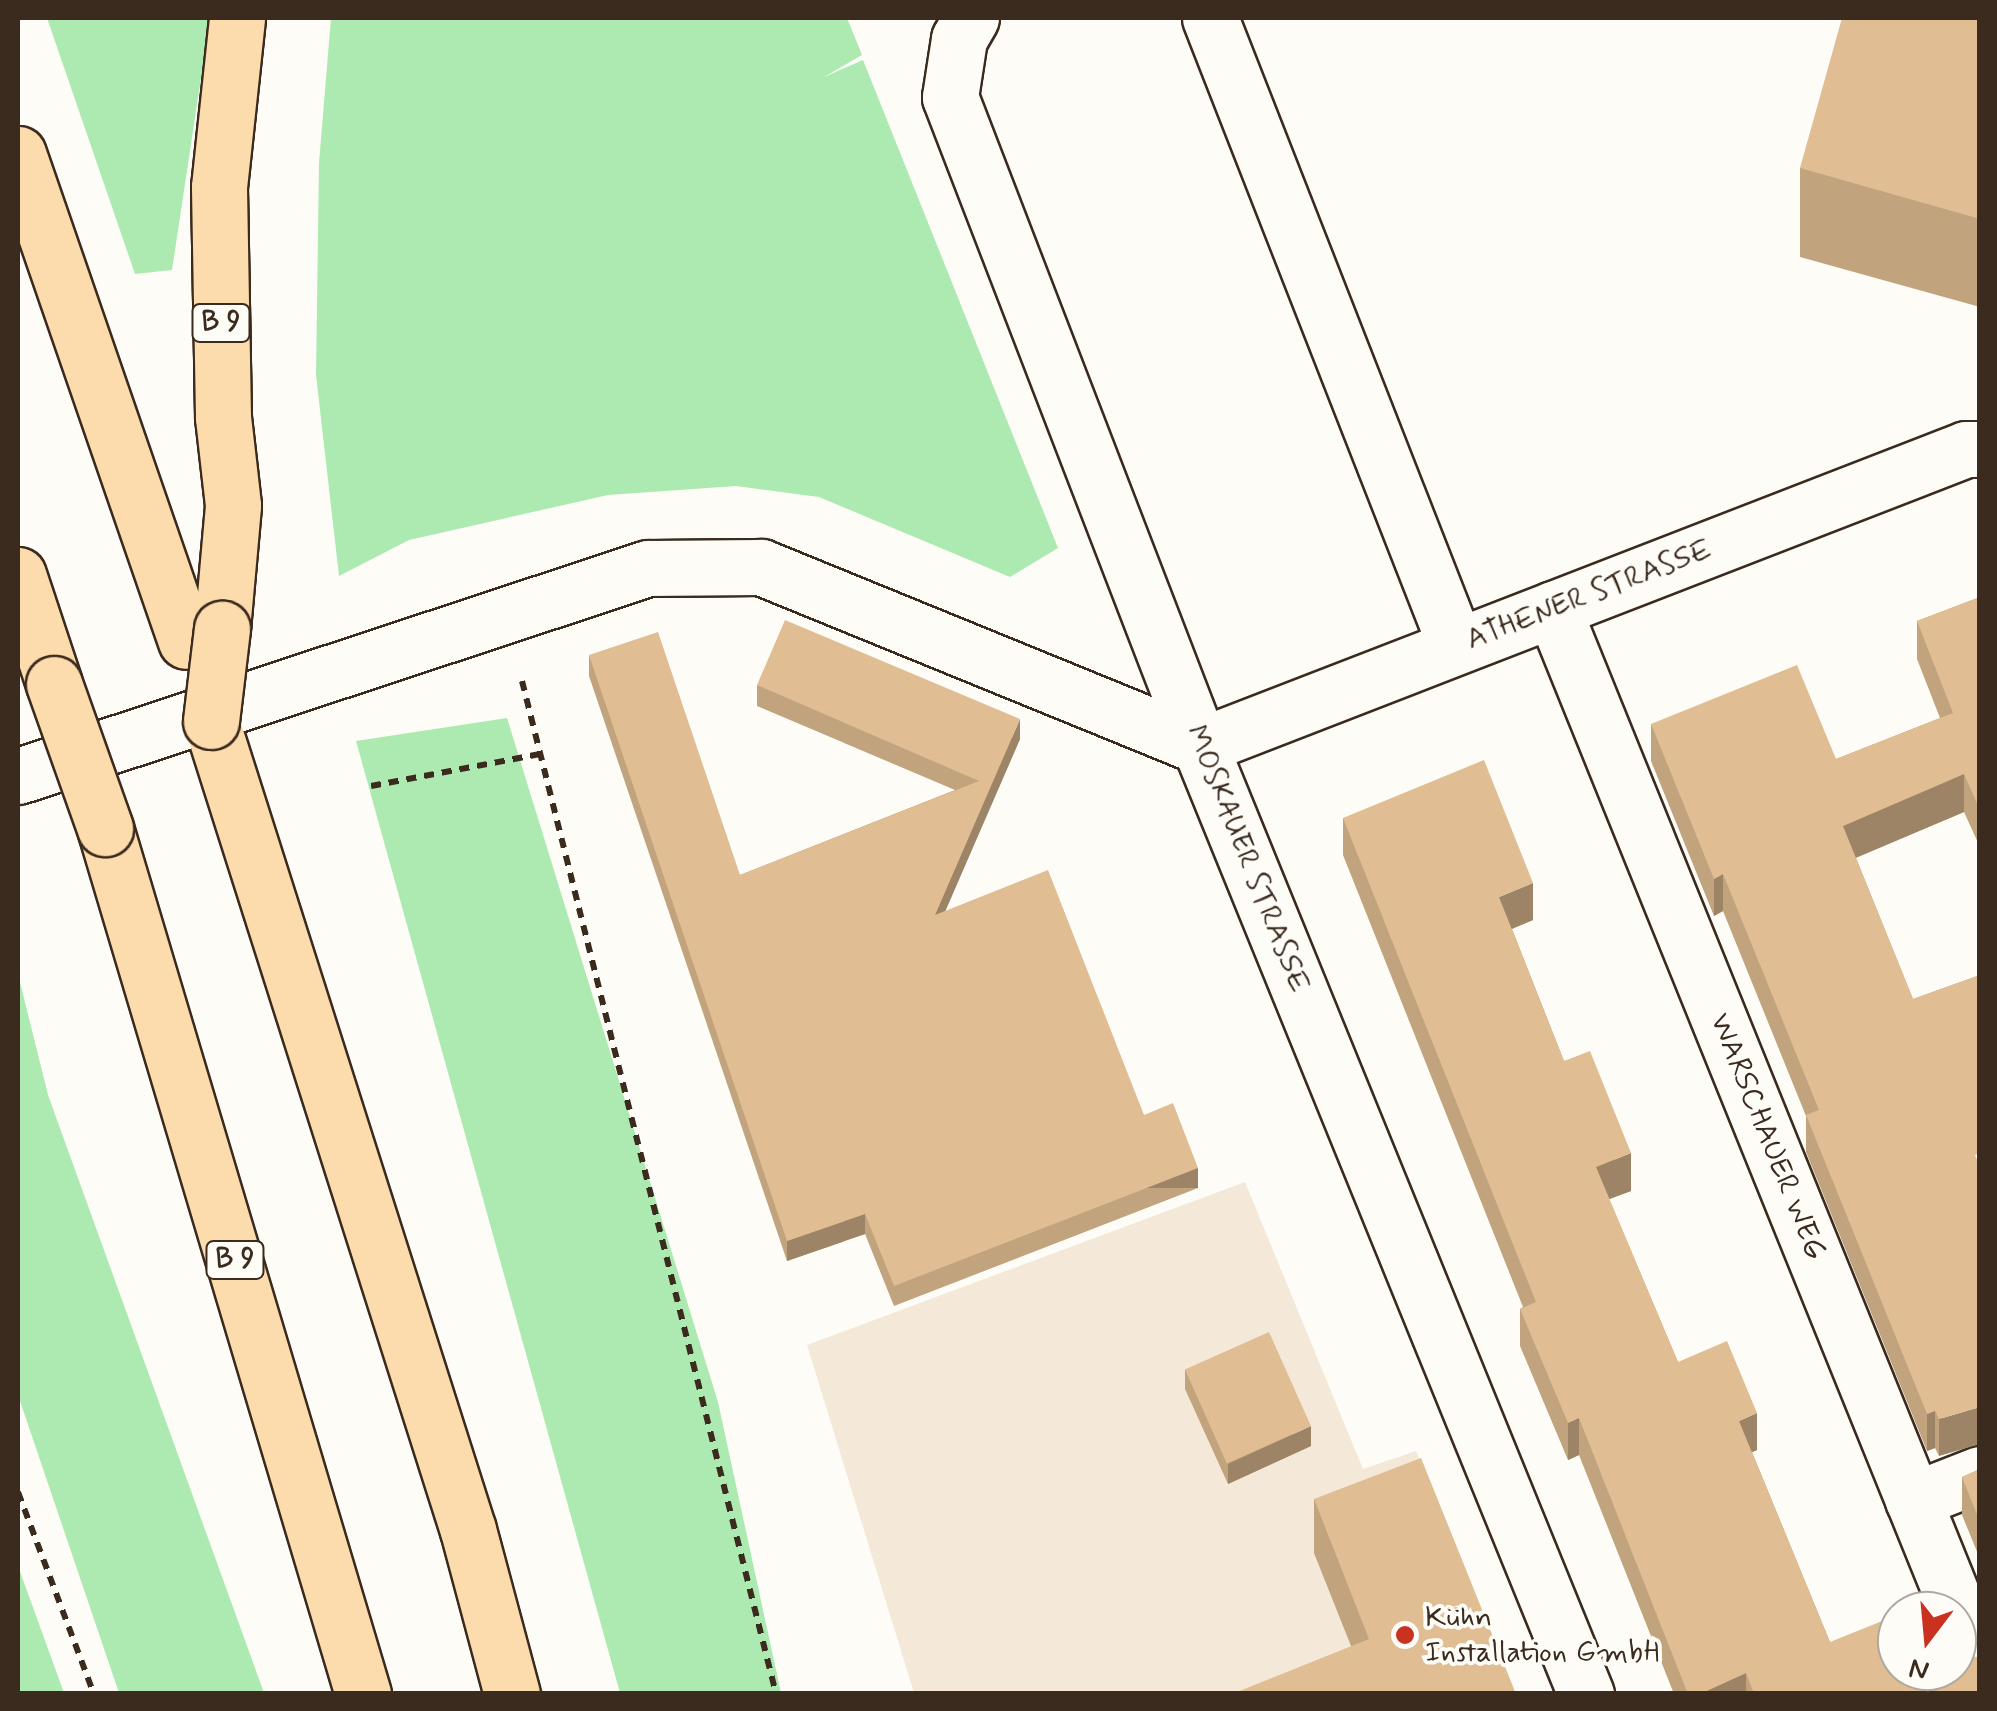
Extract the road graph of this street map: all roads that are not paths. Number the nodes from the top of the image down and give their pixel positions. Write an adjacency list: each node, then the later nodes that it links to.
1 (237, 18): 8 (highway, B 9)
2 (971, 18): 10 (street, MOSKAUER STRASSE)
3 (1210, 18): 9 (street)
4 (18, 154): 8 (highway)
5 (1980, 448): 7 (street, ATHENER STRASSE)
6 (18, 575): 15 (highway, B 9, bridge)
7 (1554, 609): 9 (street, ATHENER STRASSE); 13 (street, WARSCHAUER WEG)
8 (204, 635): 16 (highway)
9 (1456, 646): 10 (street, ATHENER STRASSE)
10 (1200, 746): 11 (street); 17 (street, MOSKAUER STRASSE)
11 (18, 776)
12 (1980, 1474): 13 (street)
13 (1914, 1500): 14 (street, WARSCHAUER WEG)
14 (1980, 1665)
15 (362, 1694)
16 (512, 1694)
17 (1586, 1694)

